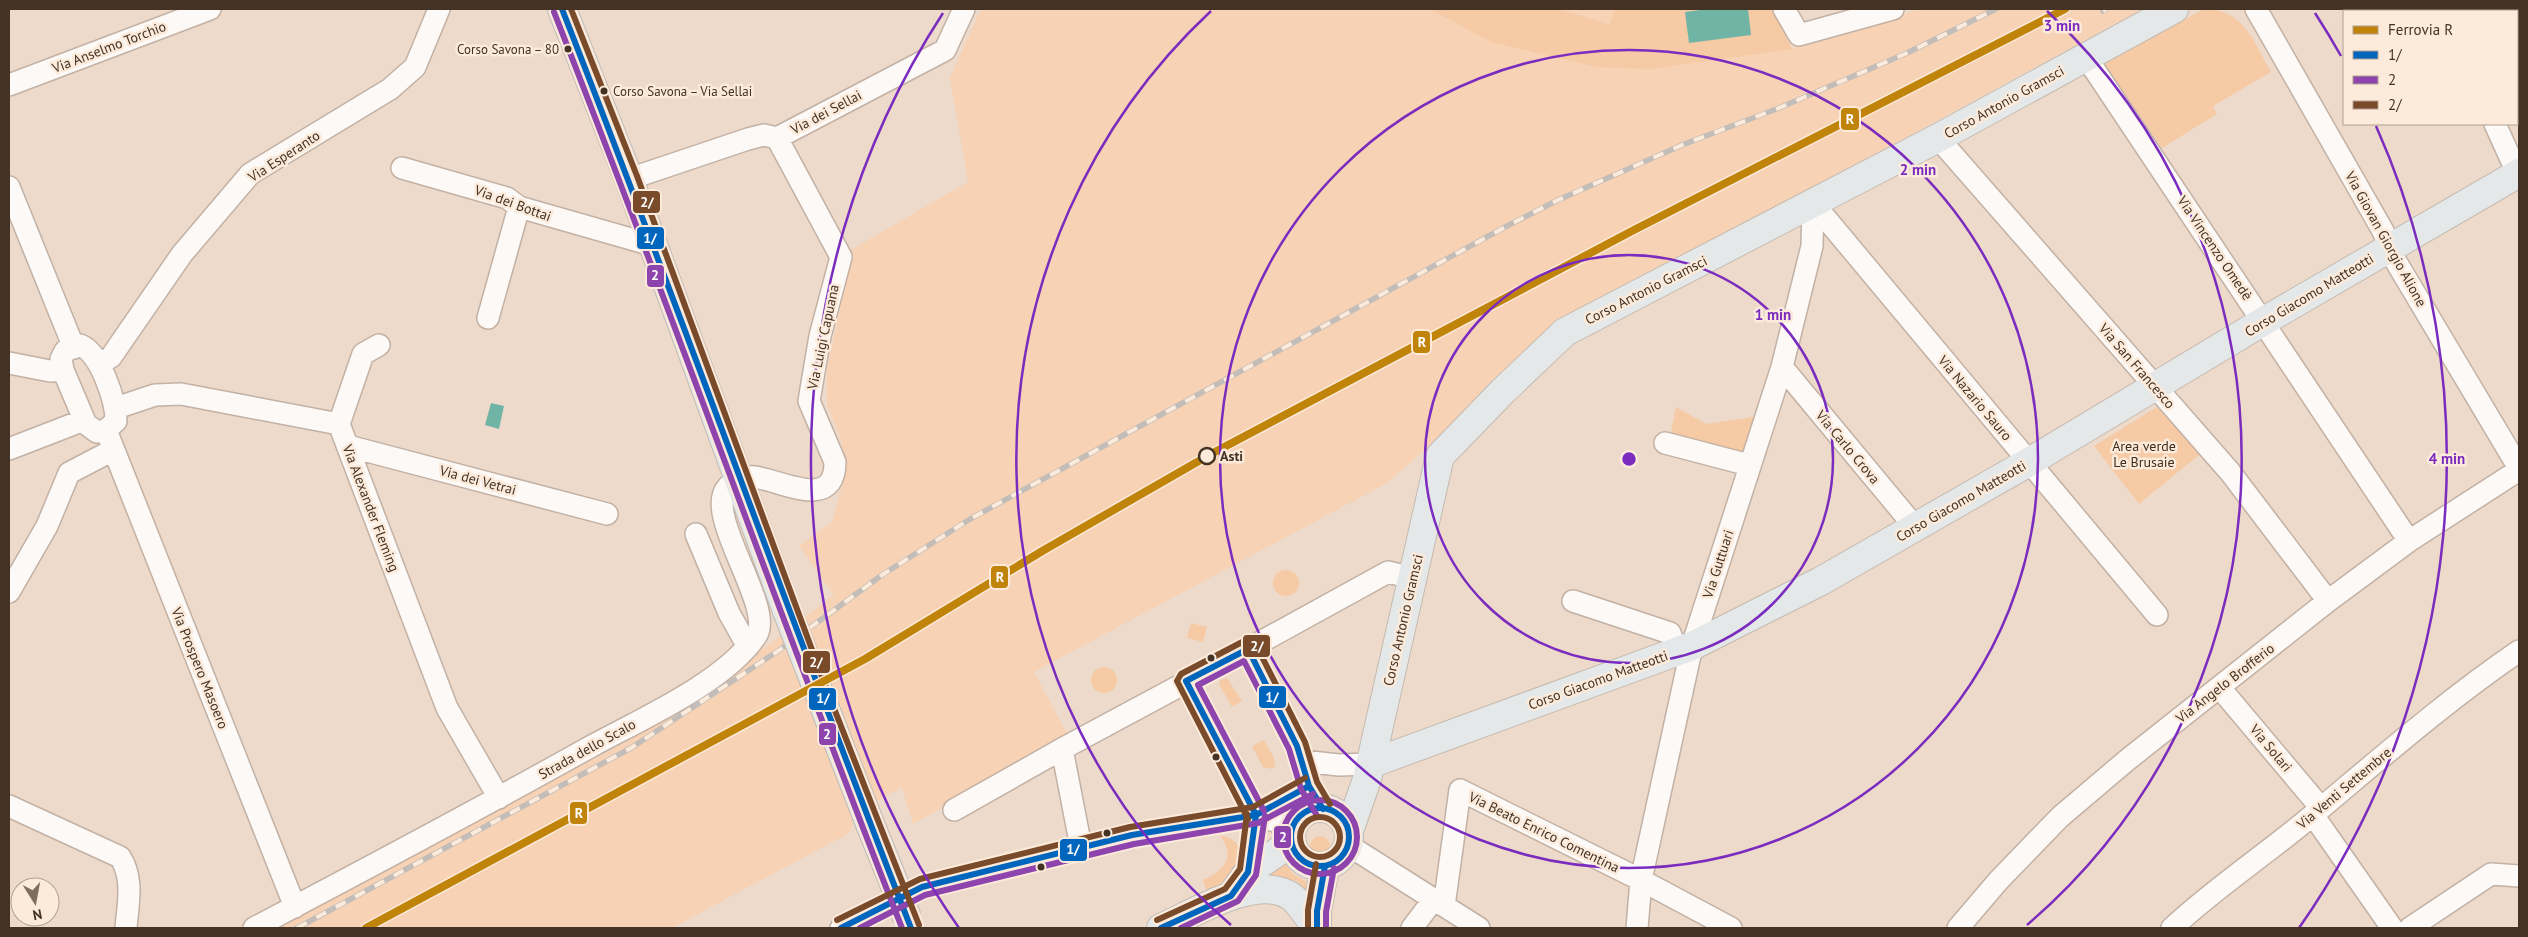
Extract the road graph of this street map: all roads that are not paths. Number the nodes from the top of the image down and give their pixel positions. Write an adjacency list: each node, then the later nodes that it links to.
1 (210, 9): 10 (street, Via Anselmo Torchio)
2 (439, 9): 27 (street, Via Esperanto)
3 (562, 9): 16 (main road)
4 (964, 9): 12 (street, Via dei Sellai)
5 (1784, 9): 6 (street)
6 (1893, 9)
7 (2174, 9): 9 (main road, Corso Antonio Gramsci)
8 (2256, 9): 21 (street, Via Giovan Giorgio Alione)
9 (2086, 57): 13 (main road, Corso Antonio Gramsci); 23 (street, Via Vincenzo Omedè)
10 (9, 85)
11 (2494, 125): 15 (street)
12 (777, 138): 16 (street, Via dei Sellai); 42 (street, Via Luigi Capuana)
13 (1938, 138): 18 (main road, Corso Antonio Gramsci); 30 (street, Via San Francesco)
14 (402, 168): 19 (street, Via dei Bottai)
15 (2519, 175): 21 (main road, Corso Giacomo Matteotti)
16 (629, 179): 20 (main road)
17 (9, 187): 25 (street)
18 (1813, 203): 28 (street, Via Guttuari); 39 (street, Via Nazario Sauro); 47 (main road, Corso Antonio Gramsci)
19 (519, 207): 20 (street, Via dei Bottai); 22 (street)
20 (652, 245): 42 (main road)
21 (2389, 248): 23 (main road, Corso Giacomo Matteotti); 41 (street, Via Giovan Giorgio Alione)
22 (488, 318)
23 (2264, 321): 30 (main road, Corso Giacomo Matteotti); 46 (street, Via Vincenzo Omedè)
24 (379, 345): 33 (street)
25 (74, 348): 27 (street); 29 (street)
26 (9, 363): 29 (street)
27 (99, 364): 31 (street)
28 (1782, 367): 40 (street, Via Guttuari); 44 (street, Via Carlo Crova)
29 (63, 370): 32 (street)
30 (2155, 387): 39 (main road, Corso Giacomo Matteotti); 50 (street, Via San Francesco)
31 (116, 408): 33 (street); 34 (street)
32 (84, 420): 34 (street); 37 (street)
33 (339, 424): 36 (street, Via Alexander Fleming)
34 (106, 430): 38 (street, Via Prospero Masoero)
35 (1665, 443): 40 (street)
36 (348, 446): 43 (street, Via dei Vetrai); 61 (street, Via Alexander Fleming)
37 (9, 449)
38 (113, 450): 48 (street); 77 (street, Via Prospero Masoero)
39 (2029, 462): 44 (main road, Corso Giacomo Matteotti); 51 (street, Via Nazario Sauro)
40 (1749, 465): 54 (street, Via Guttuari)
41 (2519, 469): 46 (street, Via Angelo Brofferio)
42 (739, 481): 52 (street, Strada dello Scalo); 74 (main road, bridge)
43 (607, 514)
44 (1914, 527): 54 (main road, Corso Giacomo Matteotti)
45 (696, 534): 52 (street)
46 (2409, 541): 50 (street, Via Angelo Brofferio)
47 (1412, 578): 53 (street); 60 (main road, Corso Antonio Gramsci)
48 (9, 592)
49 (1573, 601): 54 (street)
50 (2328, 601): 57 (street, Via Angelo Brofferio)
51 (2157, 615)
52 (748, 646): 61 (street, Strada dello Scalo)
53 (1248, 649): 56 (street); 59 (street)
54 (1684, 649): 60 (main road, Corso Giacomo Matteotti); 72 (street, Via Guttuari)
55 (2519, 651): 65 (street, Via Venti Settembre)
56 (1186, 681): 58 (street); 66 (street)
57 (2220, 688): 65 (street, Via Solari); 88 (street, Via Angelo Brofferio)
58 (1062, 749): 64 (street); 69 (street)
59 (1302, 761): 60 (street); 62 (street)
60 (1369, 771): 62 (main road); 68 (main road, Corso Antonio Gramsci)
61 (499, 798): 77 (street, Strada dello Scalo)
62 (1321, 802): 66 (street); 67 (main road); 68 (main road)
63 (9, 806): 79 (street)
64 (954, 810)
65 (2317, 812): 89 (street, Via Venti Settembre); 90 (street, Via Solari)
66 (1256, 815): 67 (street); 69 (street)
67 (1293, 835): 70 (main road); 75 (main road)
68 (1348, 838): 70 (main road); 76 (street)
69 (1081, 847): 73 (street)
70 (1325, 866): 83 (main road)
71 (2519, 876): 91 (street)
72 (1641, 880): 76 (street, Via Beato Enrico Comentina); 86 (street, Via Guttuari); 87 (street, Via Beato Enrico Comentina)
73 (922, 887)
74 (888, 895): 78 (main road, bridge); 81 (street)
75 (1231, 896): 82 (main road); 83 (main road)
76 (1439, 902): 84 (street); 85 (street)
77 (295, 907): 80 (street, Strada dello Scalo)
78 (909, 923)
79 (126, 928)
80 (254, 928)
81 (841, 928)
82 (1161, 928)
83 (1317, 928)
84 (1412, 928)
85 (1479, 928)
86 (1637, 928)
87 (1731, 928)
88 (1958, 928)
89 (2172, 928)
90 (2392, 928)
91 (2410, 928)

